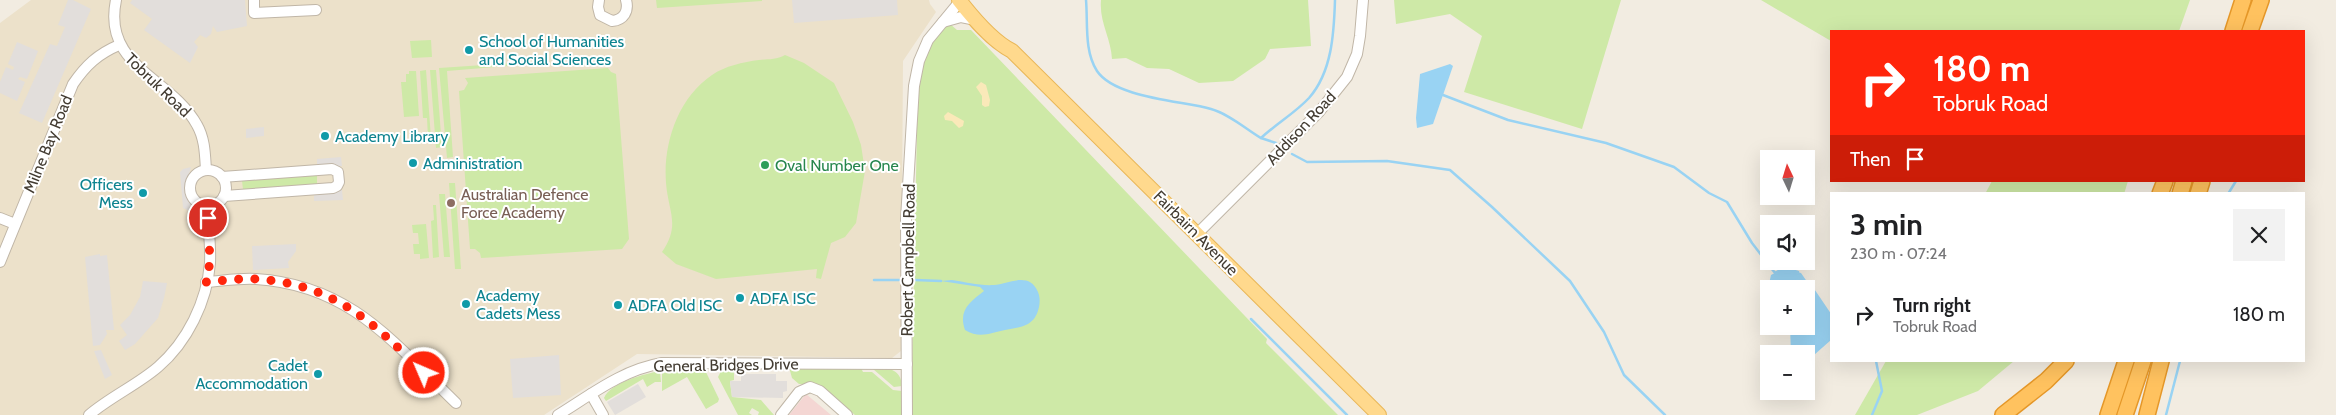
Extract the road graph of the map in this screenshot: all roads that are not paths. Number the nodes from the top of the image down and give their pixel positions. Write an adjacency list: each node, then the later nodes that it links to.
1 (116, 0): 16 (street, Tobruk Road)
2 (254, 0): 9 (street)
3 (599, 0): 4 (street)
4 (626, 0)
5 (960, 0): 11 (main road, Fairbairn Avenue); 12 (street, Robert Campbell Road); 17 (main road, Fairbairn Avenue)
6 (1363, 0): 24 (street, Addison Road)
7 (2243, 0): 10 (highway)
8 (2261, 0): 15 (highway)
9 (316, 10)
10 (2239, 15): 13 (highway); 14 (highway)
11 (976, 20): 12 (street); 17 (main road, Fairbairn Avenue)
12 (942, 22): 31 (street, Robert Campbell Road)
13 (2229, 30)
14 (2234, 30)
15 (2250, 30)
16 (119, 45): 18 (street, Tobruk Road); 23 (street, Milne Bay Road)
17 (1012, 50): 24 (main road, Fairbairn Avenue)
18 (206, 170): 19 (street); 21 (street)
19 (222, 177): 20 (street); 20 (street)
20 (224, 196): 21 (street)
21 (207, 206): 26 (street)
22 (0, 218): 23 (street)
23 (15, 224): 25 (street, Milne Bay Road)
24 (1197, 234): 40 (main road, Fairbairn Avenue)
25 (0, 262)
26 (206, 282): 33 (street); 34 (street)
27 (2065, 362): 41 (highway)
28 (2126, 362): 42 (highway)
29 (2143, 362): 43 (highway)
30 (2161, 362): 44 (highway)
31 (907, 364): 32 (street, General Bridges Drive); 39 (street, Robert Campbell Road)
32 (591, 394): 35 (street, General Bridges Drive); 36 (street)
33 (456, 403)
34 (90, 415)
35 (558, 415)
36 (603, 415)
37 (782, 415): 38 (street)
38 (847, 415)
39 (906, 415)
40 (1379, 415)
41 (2003, 415)
42 (2108, 415)
43 (2125, 415)
44 (2147, 415)

